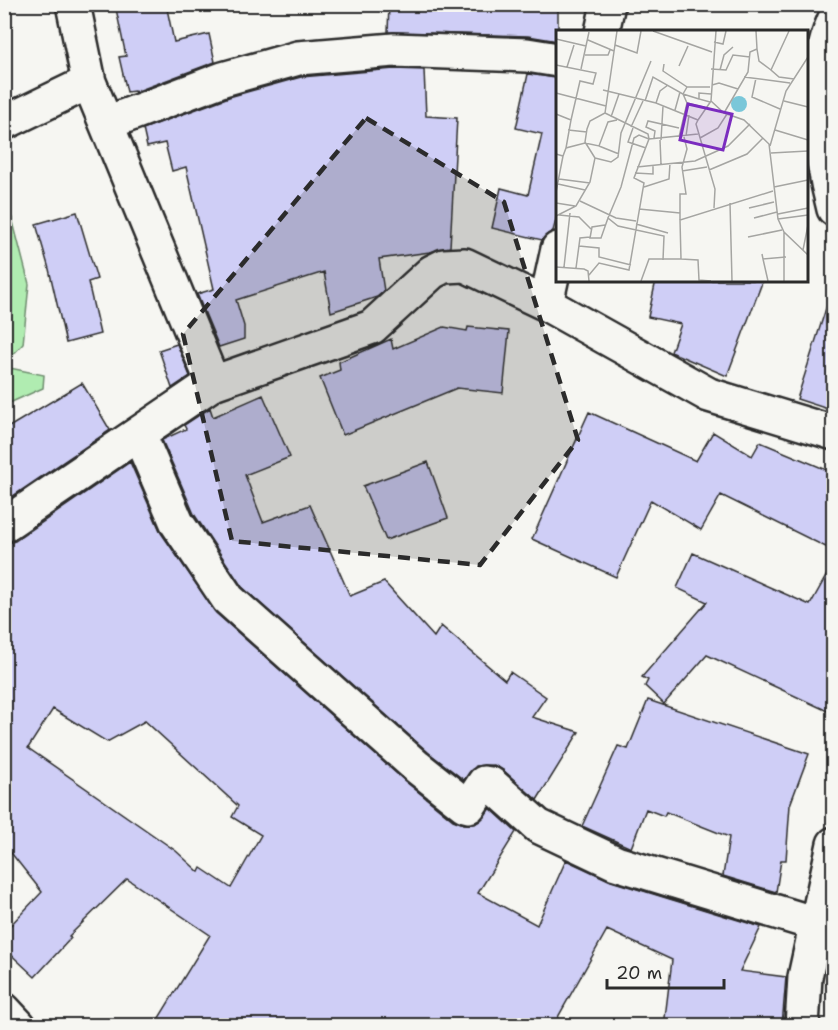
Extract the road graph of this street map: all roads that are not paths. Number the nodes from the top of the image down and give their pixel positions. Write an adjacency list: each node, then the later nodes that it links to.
1 (73, 4): 6 (street)
2 (608, 4): 4 (street)
3 (834, 21): 9 (street)
4 (602, 30)
5 (556, 60): 8 (street)
6 (89, 82): 7 (street); 8 (street)
7 (4, 123)
8 (107, 123): 12 (street)
9 (834, 209)
10 (556, 258): 11 (street)
11 (546, 304): 12 (street); 13 (street)
12 (213, 383): 14 (street)
13 (834, 433)
14 (139, 434): 15 (street); 17 (street)
15 (4, 525)
16 (834, 844): 17 (street)
17 (816, 924): 20 (street)
18 (4, 1010): 19 (street)
19 (19, 1026)
20 (802, 1026)

